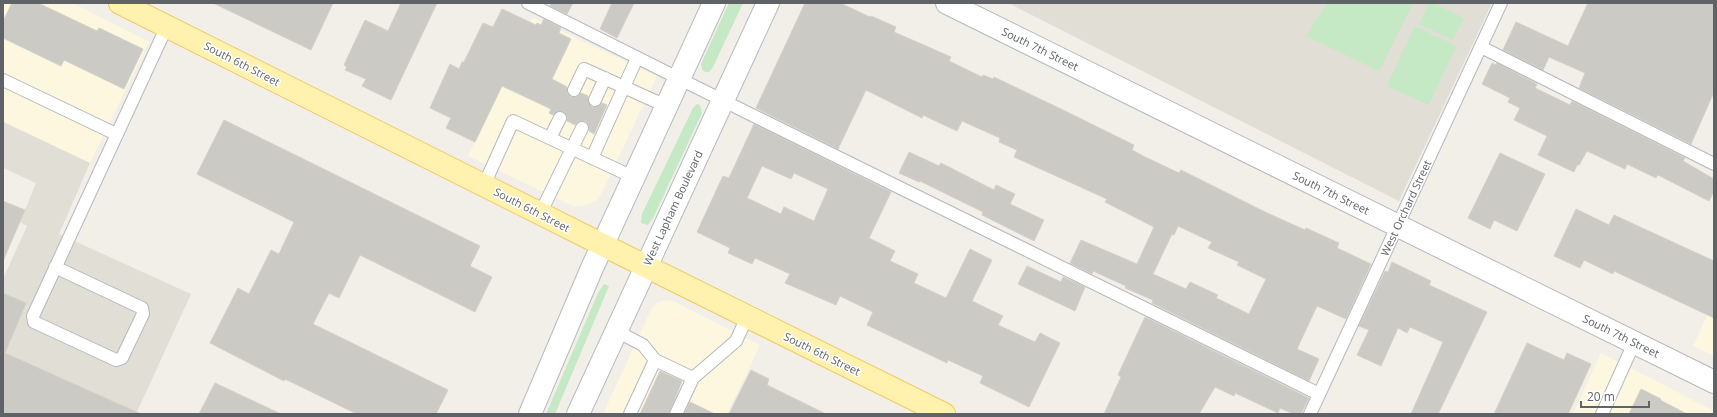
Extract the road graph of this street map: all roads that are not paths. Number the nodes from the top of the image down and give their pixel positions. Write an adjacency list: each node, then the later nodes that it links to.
1 (120, 3): 7 (main road, South 6th Street)
2 (528, 3): 9 (lane)
3 (714, 3): 11 (street)
4 (768, 3): 16 (street, West Lapham Boulevard)
5 (947, 3): 28 (street, South 7th Street)
6 (1501, 3): 8 (lane, West Orchard Street)
7 (167, 26): 20 (lane); 26 (main road, South 6th Street)
8 (1481, 47): 24 (lane); 28 (lane, West Orchard Street)
9 (637, 58): 11 (lane); 13 (lane)
10 (605, 78): 13 (lane); 14 (lane); 15 (lane)
11 (679, 79): 16 (lane); 17 (street)
12 (3, 80): 20 (lane)
13 (624, 87): 17 (lane); 23 (lane)
14 (574, 90)
15 (595, 100)
16 (723, 100): 31 (street, West Lapham Boulevard); 38 (lane)
17 (666, 106): 25 (street)
18 (560, 118): 21 (lane)
19 (582, 128): 22 (lane)
20 (116, 134): 30 (lane)
21 (550, 138): 22 (lane); 26 (lane)
22 (572, 148): 23 (lane); 27 (lane)
23 (592, 158): 25 (lane)
24 (1714, 164)
25 (633, 177): 29 (street)
26 (484, 185): 27 (main road, South 6th Street)
27 (540, 214): 29 (main road, South 6th Street)
28 (1398, 226): 34 (street, South 7th Street); 38 (lane, West Orchard Street)
29 (603, 245): 31 (main road, South 6th Street); 39 (street)
30 (55, 267): 30 (lane)
31 (646, 267): 32 (main road, South 6th Street); 33 (street, West Lapham Boulevard)
32 (747, 316): 36 (lane); 43 (main road, South 6th Street)
33 (616, 331): 35 (lane); 40 (street, West Lapham Boulevard)
34 (1634, 343): 37 (street, South 7th Street); 45 (lane)
35 (655, 360): 36 (lane); 41 (lane)
36 (693, 378): 42 (lane)
37 (1714, 382)
38 (1319, 394): 44 (lane, West Orchard Street)
39 (530, 414)
40 (578, 414)
41 (630, 414)
42 (676, 414)
43 (944, 414)
44 (1310, 414)
45 (1602, 414)

